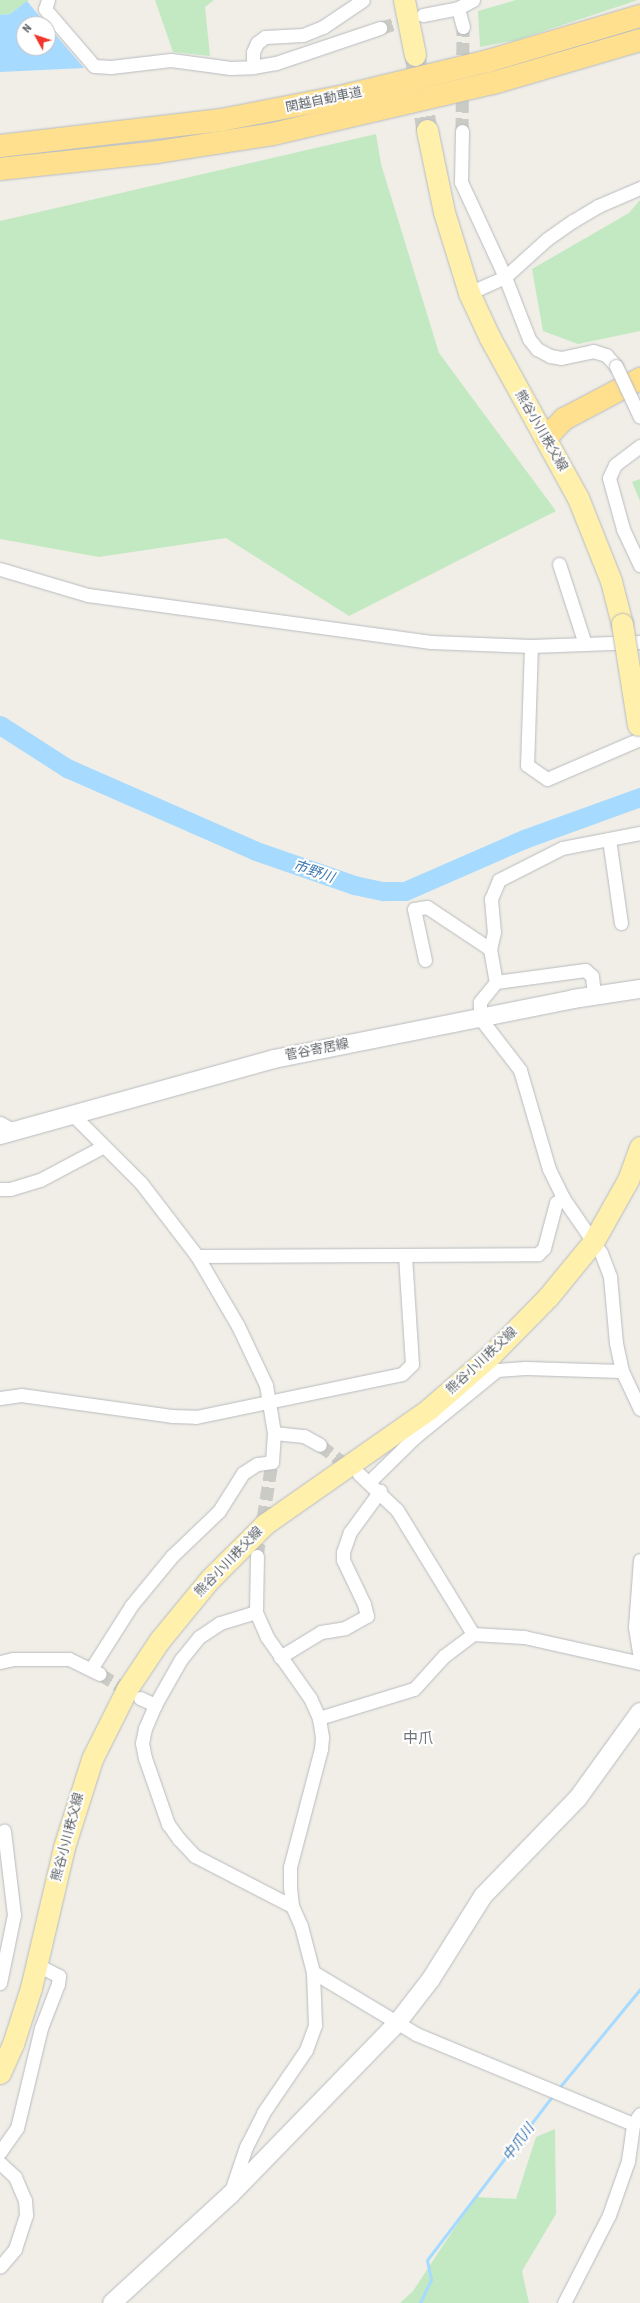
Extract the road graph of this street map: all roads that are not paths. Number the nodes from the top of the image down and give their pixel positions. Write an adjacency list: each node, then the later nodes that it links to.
1 (48, 0): 12 (street)
2 (363, 0): 12 (street)
3 (404, 0): 11 (main road)
4 (473, 0): 5 (street)
5 (458, 8): 6 (street); 8 (street)
6 (423, 15)
7 (640, 16): 15 (highway, 関越自動車道)
8 (463, 27)
9 (380, 28): 12 (street)
10 (640, 40): 16 (highway, 関越自動車道)
11 (415, 55)
12 (253, 67)
13 (427, 130): 19 (main road, 熊谷小川秩父線)
14 (462, 131): 18 (street)
15 (0, 146)
16 (0, 169)
17 (640, 188): 18 (street)
18 (505, 277): 19 (street); 22 (street, bridge)
19 (469, 293): 23 (main road, 熊谷小川秩父線)
20 (640, 379): 23 (highway)
21 (640, 395): 23 (highway)
22 (640, 417)
23 (547, 438): 31 (main road, 熊谷小川秩父線, bridge)
24 (640, 446): 26 (street)
25 (559, 564): 29 (street)
26 (640, 565)
27 (0, 569): 30 (street)
28 (640, 642): 29 (street)
29 (585, 644): 30 (street)
30 (531, 646): 31 (street)
31 (639, 733)
32 (640, 833): 33 (street)
33 (609, 839): 34 (street); 35 (street)
34 (621, 923)
35 (490, 949): 36 (street); 37 (street)
36 (425, 960)
37 (496, 982): 39 (street); 40 (street)
38 (640, 989): 39 (street, 菅谷寄居線)
39 (594, 996): 40 (street, 菅谷寄居線)
40 (480, 1018): 41 (street, 菅谷寄居線); 46 (street)
41 (73, 1115): 42 (street, 菅谷寄居線); 43 (street)
42 (5, 1129)
43 (104, 1146): 45 (street); 48 (street)
44 (640, 1147): 47 (main road, 熊谷小川秩父線)
45 (0, 1189)
46 (563, 1198): 47 (street); 49 (street)
47 (593, 1242): 50 (street); 70 (main road, 熊谷小川秩父線)
48 (197, 1256): 49 (street); 52 (street)
49 (405, 1256): 52 (street)
50 (622, 1371): 53 (street); 56 (street)
51 (0, 1398): 52 (street)
52 (270, 1401): 54 (street)
53 (640, 1408)
54 (274, 1433): 55 (street); 62 (street)
55 (320, 1445)
56 (380, 1491): 60 (street); 61 (street)
57 (257, 1556): 59 (street)
58 (640, 1560): 63 (street)
59 (256, 1612): 61 (street); 65 (street)
60 (474, 1634): 63 (street); 67 (street)
61 (280, 1657): 67 (street)
62 (0, 1662)
63 (640, 1662)
64 (140, 1698): 65 (street)
65 (155, 1705): 69 (street)
66 (640, 1712): 73 (street)
67 (319, 1718): 69 (street)
68 (4, 1831): 72 (street)
69 (292, 1906): 71 (street)
70 (36, 1965): 74 (main road, 熊谷小川秩父線); 77 (street)
71 (313, 1972): 73 (street); 79 (street)
72 (0, 1984)
73 (397, 2023): 76 (street); 79 (street)
74 (7, 2042): 75 (main road, 熊谷小川秩父線)
75 (0, 2073)
76 (637, 2119): 82 (street)
77 (0, 2152)
78 (0, 2163): 80 (street)
79 (230, 2194): 81 (street)
80 (0, 2267)
81 (112, 2303)
82 (564, 2303)

